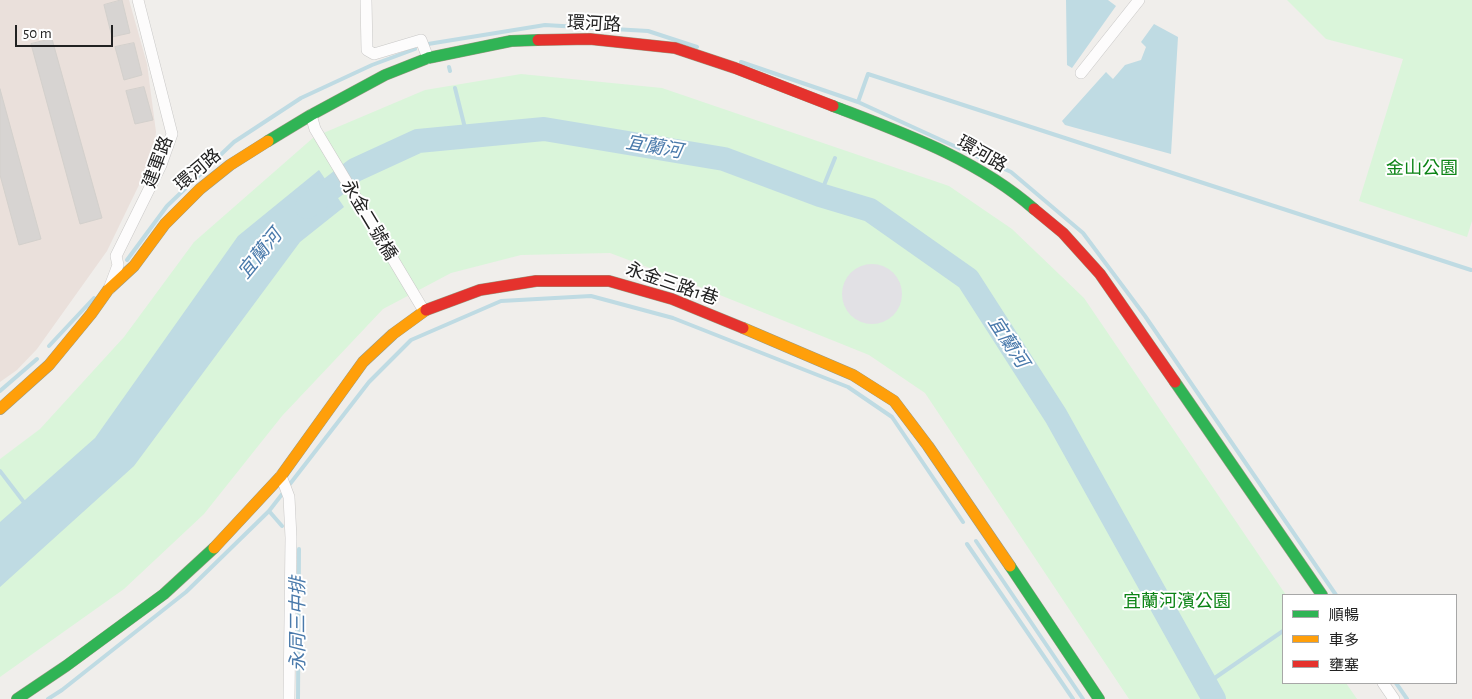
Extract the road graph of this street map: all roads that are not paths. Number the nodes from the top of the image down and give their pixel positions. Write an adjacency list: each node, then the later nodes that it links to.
1 (138, 0): 7 (street, 建軍路)
2 (366, 0): 4 (street)
3 (1138, 0): 5 (street)
4 (428, 58): 6 (street, 環河路); 11 (street, 環河路)
5 (1081, 73)
6 (311, 115): 7 (street, 環河路); 8 (street, 永金二號橋)
7 (108, 290): 9 (street, 環河路)
8 (424, 311): 10 (street, 永金三路1巷); 15 (street, 永金三路1巷)
9 (0, 409)
10 (281, 476): 13 (street, 永金三路1巷); 14 (street)
11 (1321, 594)
12 (1384, 684): 16 (street)
13 (17, 699)
14 (289, 699)
15 (1099, 699)
16 (1394, 699)

